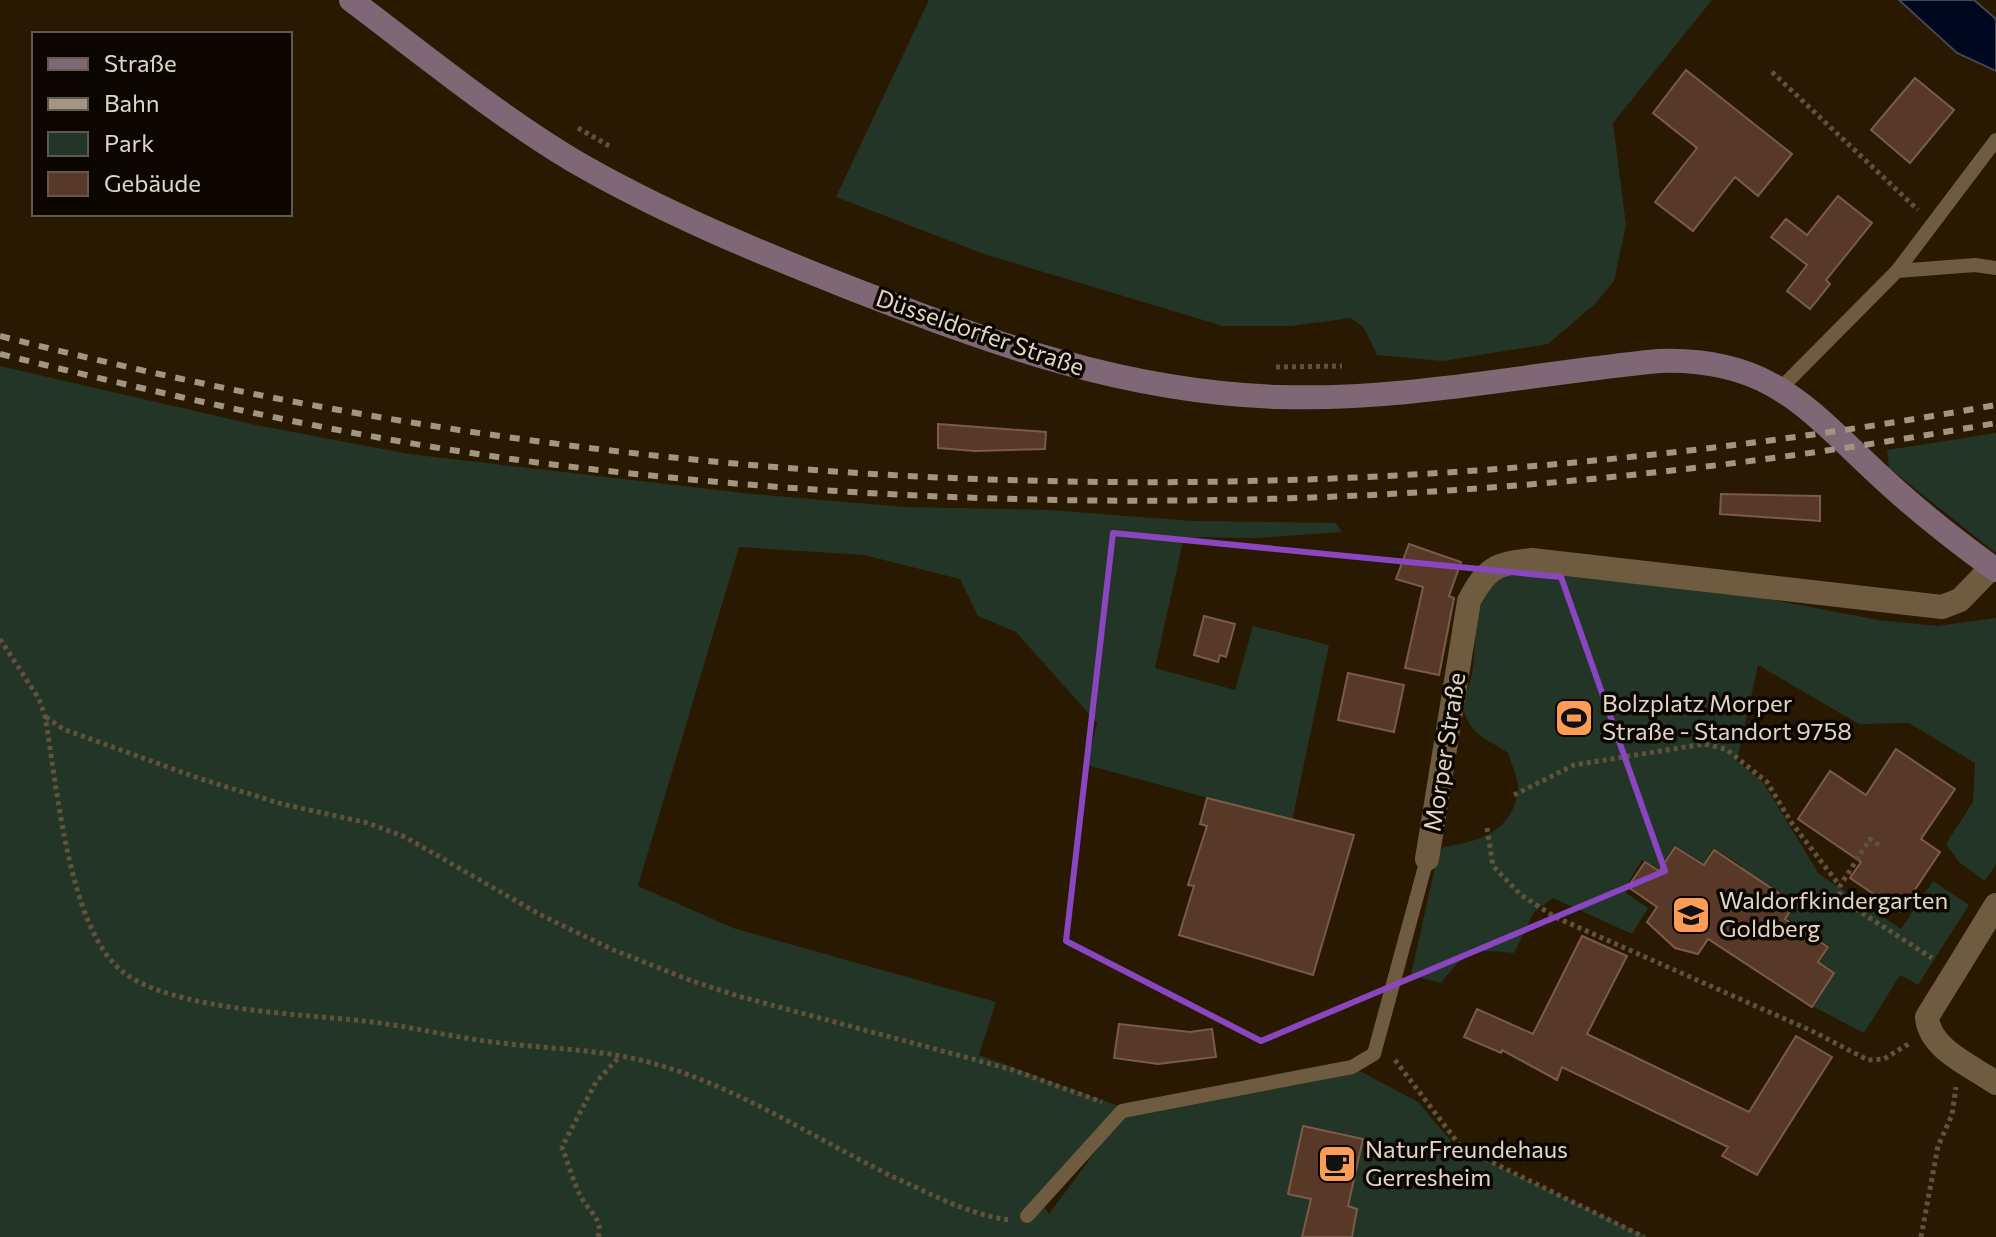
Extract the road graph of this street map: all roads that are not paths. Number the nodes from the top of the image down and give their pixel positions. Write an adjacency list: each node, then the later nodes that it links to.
1 (351, 0): 5 (main road, Düsseldorfer Straße)
2 (1996, 140): 4 (lane)
3 (1996, 268): 4 (lane)
4 (1897, 271): 6 (lane)
5 (1734, 368): 6 (main road, Morper Straße)
6 (1781, 388): 7 (main road, Morper Straße)
7 (1994, 569): 8 (street, Morper Straße)
8 (1432, 844): 11 (lane, Morper Straße)
9 (1996, 905): 10 (street)
10 (1996, 1083)
11 (1027, 1216)

